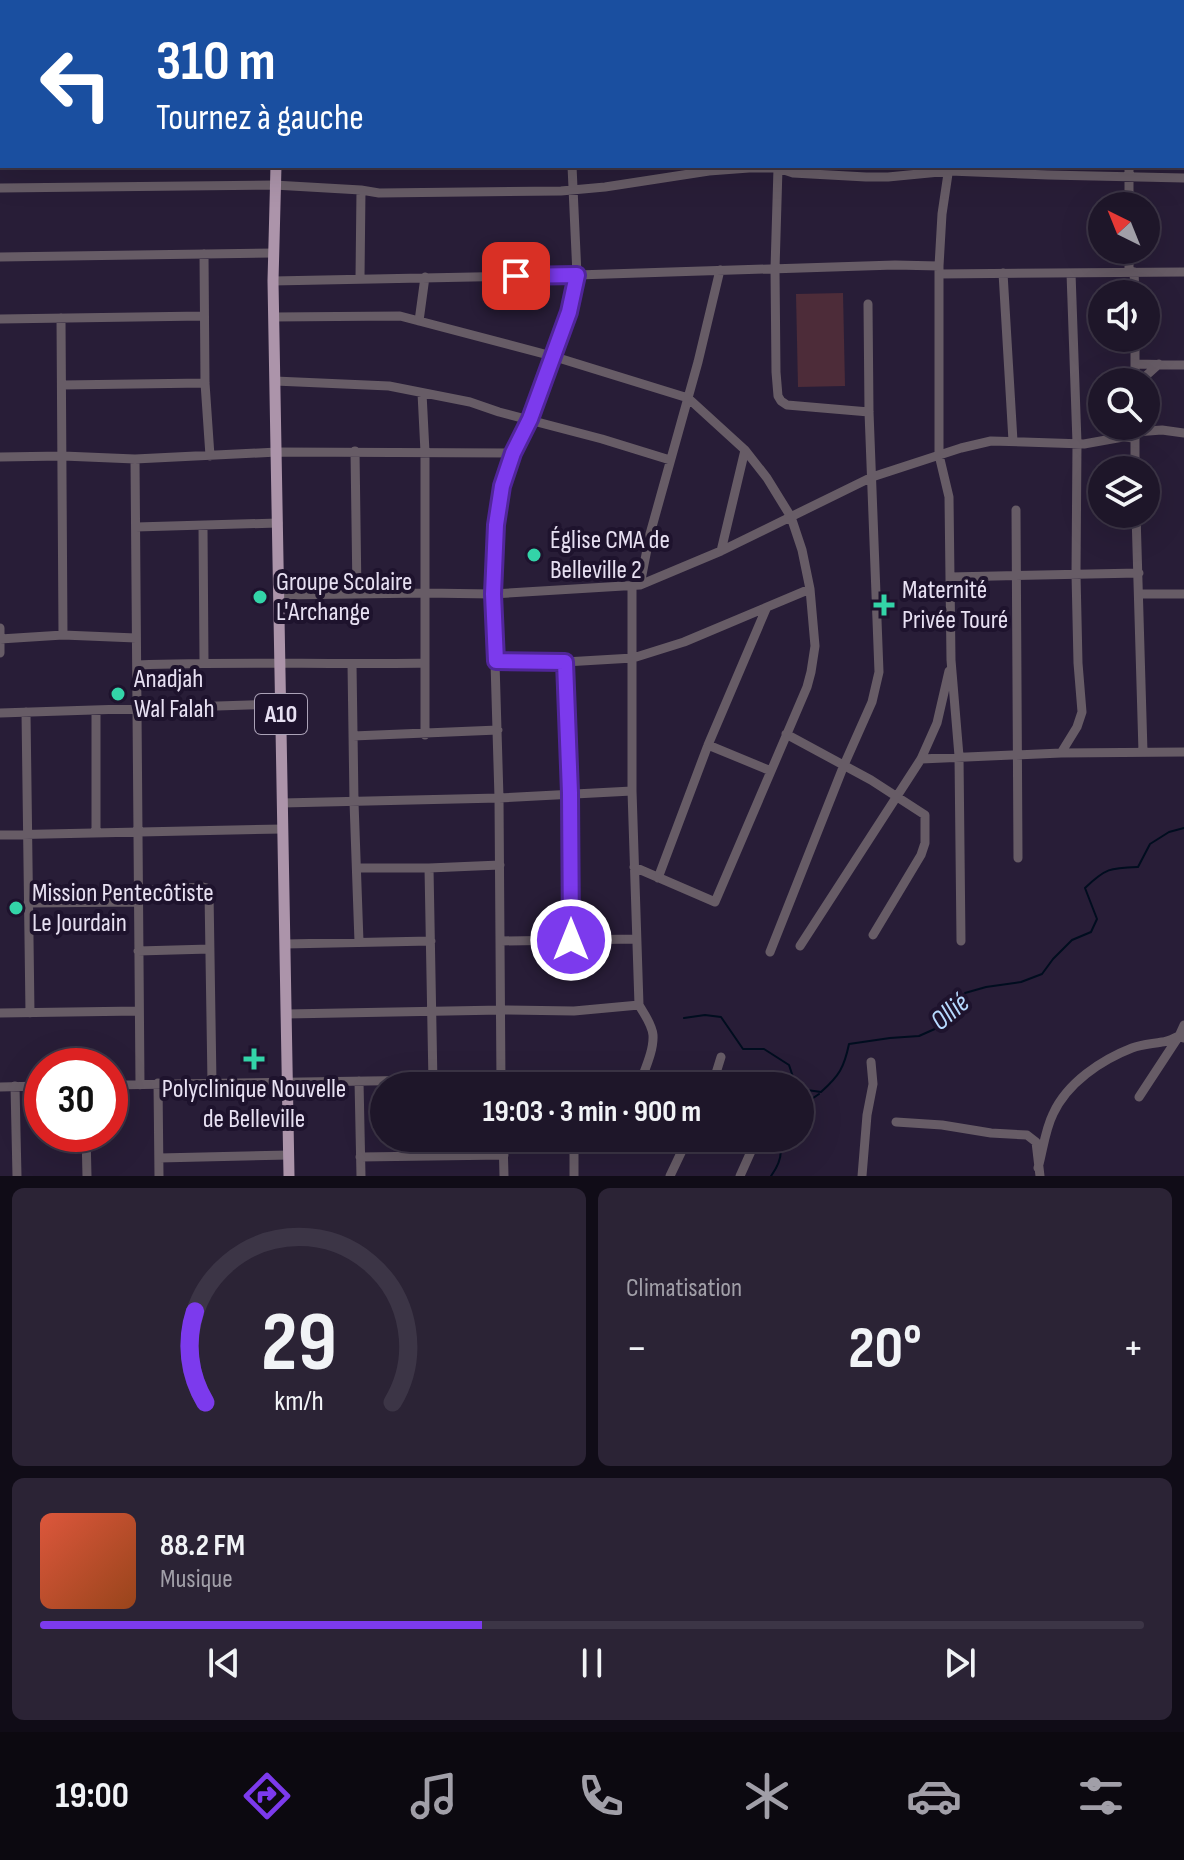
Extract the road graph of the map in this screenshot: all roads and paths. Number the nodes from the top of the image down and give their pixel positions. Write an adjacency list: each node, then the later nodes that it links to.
1 (276, 168): 9 (main road, A10)
2 (572, 168): 12 (street)
3 (778, 168): 4 (street); 6 (street); 18 (street)
4 (950, 168): 7 (street); 20 (street)
5 (1129, 168): 7 (street)
6 (709, 169): 12 (street)
7 (1129, 177): 8 (street); 13 (street)
8 (1184, 178)
9 (274, 185): 10 (street); 11 (street); 14 (main road, A10)
10 (0, 188)
11 (361, 190): 12 (street); 27 (street)
12 (573, 190): 25 (street)
13 (1129, 192)
14 (273, 253): 15 (street); 29 (main road, A10)
15 (204, 254): 16 (street); 31 (street)
16 (0, 257)
17 (1131, 264): 21 (street)
18 (775, 269): 19 (street); 20 (street); 48 (street)
19 (720, 270): 25 (street); 47 (street)
20 (939, 270): 23 (street); 60 (street)
21 (1132, 272): 22 (street); 24 (street); 28 (street)
22 (1184, 272)
23 (1003, 273): 24 (street); 53 (street)
24 (1071, 273): 54 (street)
25 (577, 275): 26 (street); 37 (street)
26 (425, 277): 27 (street); 35 (street)
27 (360, 278): 29 (street)
28 (1133, 280)
29 (273, 281): 32 (main road, A10)
30 (868, 304): 48 (street)
31 (204, 316): 33 (street); 44 (street)
32 (274, 317): 35 (street); 43 (main road, A10)
33 (61, 318): 34 (street); 45 (street)
34 (0, 319)
35 (419, 321): 37 (street)
36 (1136, 352): 38 (street)
37 (552, 356): 47 (street); 49 (street)
38 (1136, 364): 39 (street); 41 (street)
39 (1159, 364): 40 (street); 42 (street)
40 (1184, 365)
41 (1136, 368)
42 (1154, 368)
43 (275, 381): 46 (street); 57 (main road, A10)
44 (205, 383): 45 (street); 62 (street)
45 (62, 385): 61 (street)
46 (422, 393): 49 (street); 58 (street)
47 (688, 398): 55 (street); 65 (street)
48 (869, 412): 66 (street)
49 (530, 419): 59 (street); 65 (street)
50 (1160, 430): 51 (street)
51 (1184, 433)
52 (1108, 440): 54 (street)
53 (1013, 441): 54 (street); 60 (street)
54 (1077, 443): 75 (street)
55 (745, 450): 68 (street); 73 (street)
56 (355, 451): 57 (street); 58 (street); 81 (street)
57 (277, 452): 62 (street); 69 (main road, A10)
58 (425, 452): 59 (street); 80 (street)
59 (513, 453): 82 (street)
60 (939, 455): 66 (street); 77 (street)
61 (63, 456): 63 (street); 64 (street); 88 (street)
62 (210, 456): 64 (street)
63 (0, 457)
64 (135, 459): 70 (street)
65 (670, 460): 78 (street)
66 (872, 477): 68 (street); 117 (street)
67 (1016, 510): 76 (street)
68 (791, 517): 73 (street); 79 (street)
69 (278, 523): 71 (street); 85 (main road, A10)
70 (136, 527): 71 (street); 89 (street)
71 (203, 527): 95 (street)
72 (1137, 528): 74 (street)
73 (721, 551): 78 (street)
74 (1139, 573): 75 (street); 83 (street)
75 (1076, 574): 76 (street); 113 (street)
76 (1017, 575): 77 (street); 114 (street)
77 (950, 577): 93 (street)
78 (636, 585): 82 (street); 92 (street)
79 (810, 589): 86 (street); 107 (street)
80 (425, 593): 81 (street); 82 (street); 97 (street)
81 (357, 594): 85 (street)
82 (493, 594): 94 (street)
83 (1139, 594): 84 (street); 111 (street)
84 (1184, 594)
85 (279, 595): 98 (main road, A10)
86 (766, 609): 92 (street); 110 (street)
87 (0, 628): 90 (street)
88 (63, 635): 89 (street); 90 (street)
89 (136, 638): 100 (street)
90 (0, 639): 91 (street)
91 (0, 653)
92 (633, 658): 96 (street); 119 (street)
93 (951, 660): 115 (street); 116 (street)
94 (496, 661): 96 (street); 106 (street)
95 (204, 662): 98 (street); 100 (street)
96 (565, 662): 120 (street)
97 (425, 663): 99 (street); 108 (street)
98 (281, 664): 99 (street); 101 (main road, A10)
99 (352, 664): 109 (street)
100 (138, 665): 102 (street)
101 (281, 704): 102 (street); 124 (main road, A10)
102 (136, 709): 103 (street); 127 (street)
103 (96, 710): 104 (street); 126 (street)
104 (26, 712): 105 (street); 128 (street)
105 (0, 713)
106 (498, 730): 108 (street); 122 (street)
107 (786, 734): 117 (street); 118 (street)
108 (425, 735): 109 (street)
109 (353, 736): 123 (street)
110 (708, 745): 118 (street); 135 (street)
111 (1143, 752): 112 (street); 113 (street)
112 (1184, 752)
113 (1061, 753): 114 (street)
114 (1017, 755): 115 (street); 130 (street)
115 (959, 756): 116 (street); 143 (street)
116 (921, 759): 121 (street)
117 (844, 765): 121 (street); 149 (street)
118 (771, 771): 135 (street)
119 (632, 791): 120 (street); 132 (street)
120 (570, 793): 122 (street); 140 (street)
121 (896, 795): 138 (street); 146 (street)
122 (499, 798): 123 (street); 131 (street)
123 (354, 802): 124 (street); 133 (street)
124 (282, 803): 125 (main road, A10)
125 (283, 829): 127 (street); 145 (main road, A10)
126 (96, 833): 127 (street); 128 (street)
127 (137, 833): 136 (street)
128 (27, 834): 129 (street); 137 (street)
129 (0, 835)
130 (1018, 858)
131 (500, 865): 134 (street); 142 (street)
132 (634, 867): 135 (street); 139 (street)
133 (357, 868): 134 (street); 144 (street)
134 (429, 868): 141 (street)
135 (658, 878)
136 (138, 896): 137 (street); 147 (street); 148 (street)
137 (28, 903): 155 (street)
138 (873, 935)
139 (636, 939): 140 (street); 150 (street)
140 (571, 940): 142 (street)
141 (431, 941): 144 (street); 153 (street)
142 (501, 941): 151 (street)
143 (961, 941)
144 (359, 942): 145 (street)
145 (285, 944): 156 (main road, A10)
146 (800, 946)
147 (210, 949): 148 (street); 168 (street)
148 (138, 951): 152 (street)
149 (770, 952)
150 (639, 1005): 151 (street); 163 (street)
151 (502, 1010): 153 (street); 162 (street)
152 (139, 1011): 155 (street); 171 (street)
153 (432, 1012): 156 (street); 161 (street)
154 (0, 1013): 155 (street)
155 (30, 1013)
156 (286, 1014): 169 (main road, A10)
157 (1184, 1025): 158 (street)
158 (1182, 1037): 175 (street); 188 (street)
159 (721, 1057): 164 (street)
160 (871, 1062): 198 (street)
161 (433, 1072)
162 (501, 1072)
163 (644, 1072)
164 (716, 1072)
165 (359, 1081): 166 (street); 169 (street); 186 (street)
166 (370, 1081)
167 (158, 1083): 168 (street); 171 (street); 187 (street)
168 (212, 1083): 169 (street)
169 (288, 1083): 183 (main road, A10)
170 (128, 1085): 171 (street)
171 (140, 1085)
172 (15, 1086): 173 (street); 174 (street); 189 (street)
173 (24, 1086)
174 (0, 1087)
175 (1139, 1097)
176 (896, 1122): 188 (street)
177 (86, 1152): 190 (street)
178 (434, 1152): 185 (street)
179 (504, 1152): 184 (street)
180 (574, 1152): 195 (street)
181 (681, 1152): 196 (street)
182 (751, 1152): 197 (street)
183 (289, 1155): 187 (street); 192 (main road, A10)
184 (504, 1155): 185 (street); 194 (street)
185 (434, 1156): 186 (street)
186 (360, 1157): 193 (street)
187 (159, 1158): 191 (street)
188 (1039, 1172)
189 (17, 1176)
190 (87, 1176)
191 (159, 1176)
192 (289, 1176)
193 (361, 1176)
194 (504, 1176)
195 (574, 1176)
196 (670, 1176)
197 (740, 1176)
198 (862, 1176)

